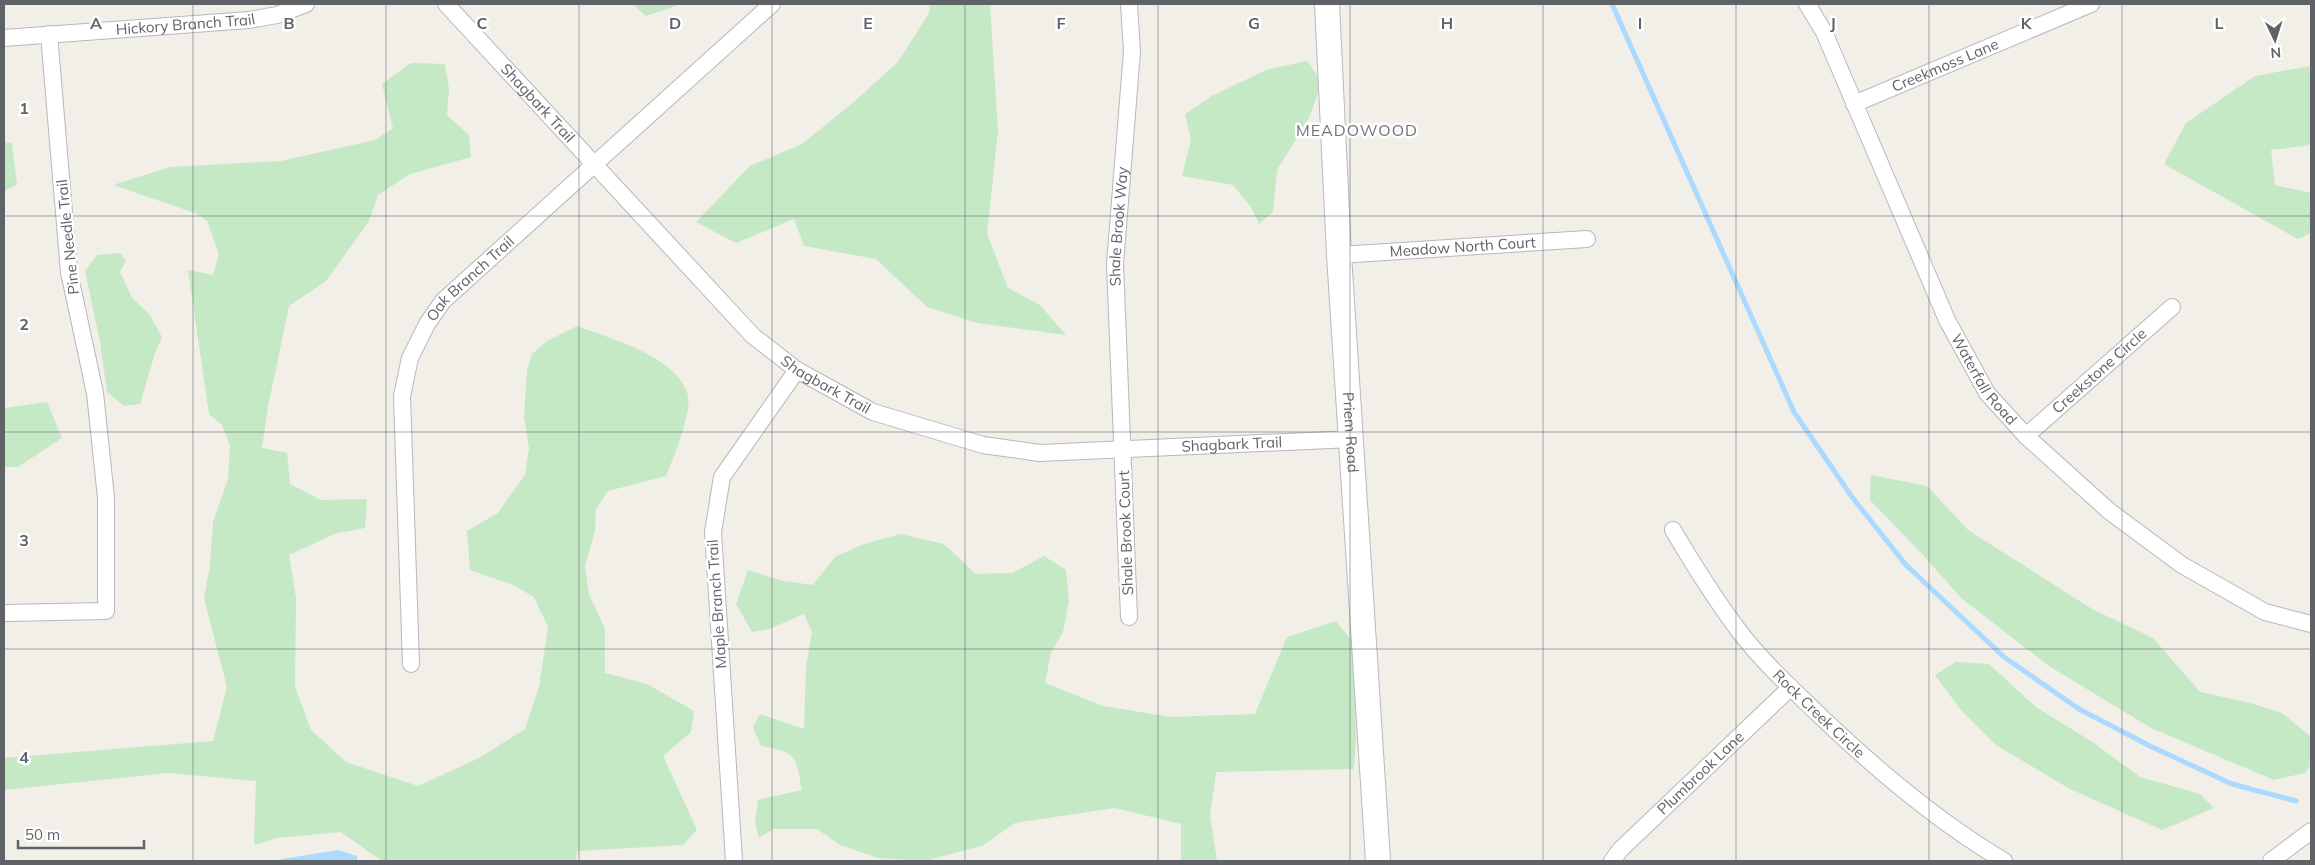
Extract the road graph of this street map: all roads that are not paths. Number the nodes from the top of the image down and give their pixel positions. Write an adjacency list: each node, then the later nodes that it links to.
1 (306, 4): 8 (street, Hickory Branch Trail)
2 (446, 4): 11 (street, Shagbark Trail)
3 (772, 4): 11 (street, Oak Branch Trail)
4 (1129, 4): 18 (street, Shale Brook Way)
5 (1327, 4): 13 (street, Priem Road)
6 (1807, 4): 10 (street, Waterfall Road)
7 (2091, 4): 10 (street, Creekmoss Lane)
8 (50, 34): 9 (street, Hickory Branch Trail); 20 (street, Pine Needle Trail)
9 (4, 38)
10 (1854, 104): 16 (street, Waterfall Road)
11 (594, 166): 15 (street, Shagbark Trail); 23 (street, Oak Branch Trail)
12 (1587, 239): 13 (street, Meadow North Court)
13 (1339, 255): 17 (street, Priem Road)
14 (2172, 307): 16 (street, Creekstone Circle)
15 (798, 370): 18 (street, Shagbark Trail); 26 (street, Maple Branch Trail)
16 (2026, 436): 22 (street, Waterfall Road)
17 (1352, 439): 18 (street, Shagbark Trail); 27 (street, Priem Road)
18 (1122, 450): 21 (street, Shale Brook Court)
19 (1673, 530): 24 (street, Rock Creek Circle)
20 (4, 613)
21 (1129, 617)
22 (2311, 624)
23 (411, 664)
24 (1790, 688): 28 (street, Plumbrook Lane); 29 (street, Rock Creek Circle)
25 (2311, 831): 30 (street)
26 (734, 861)
27 (1378, 861)
28 (1612, 861)
29 (2004, 861)
30 (2271, 861)

